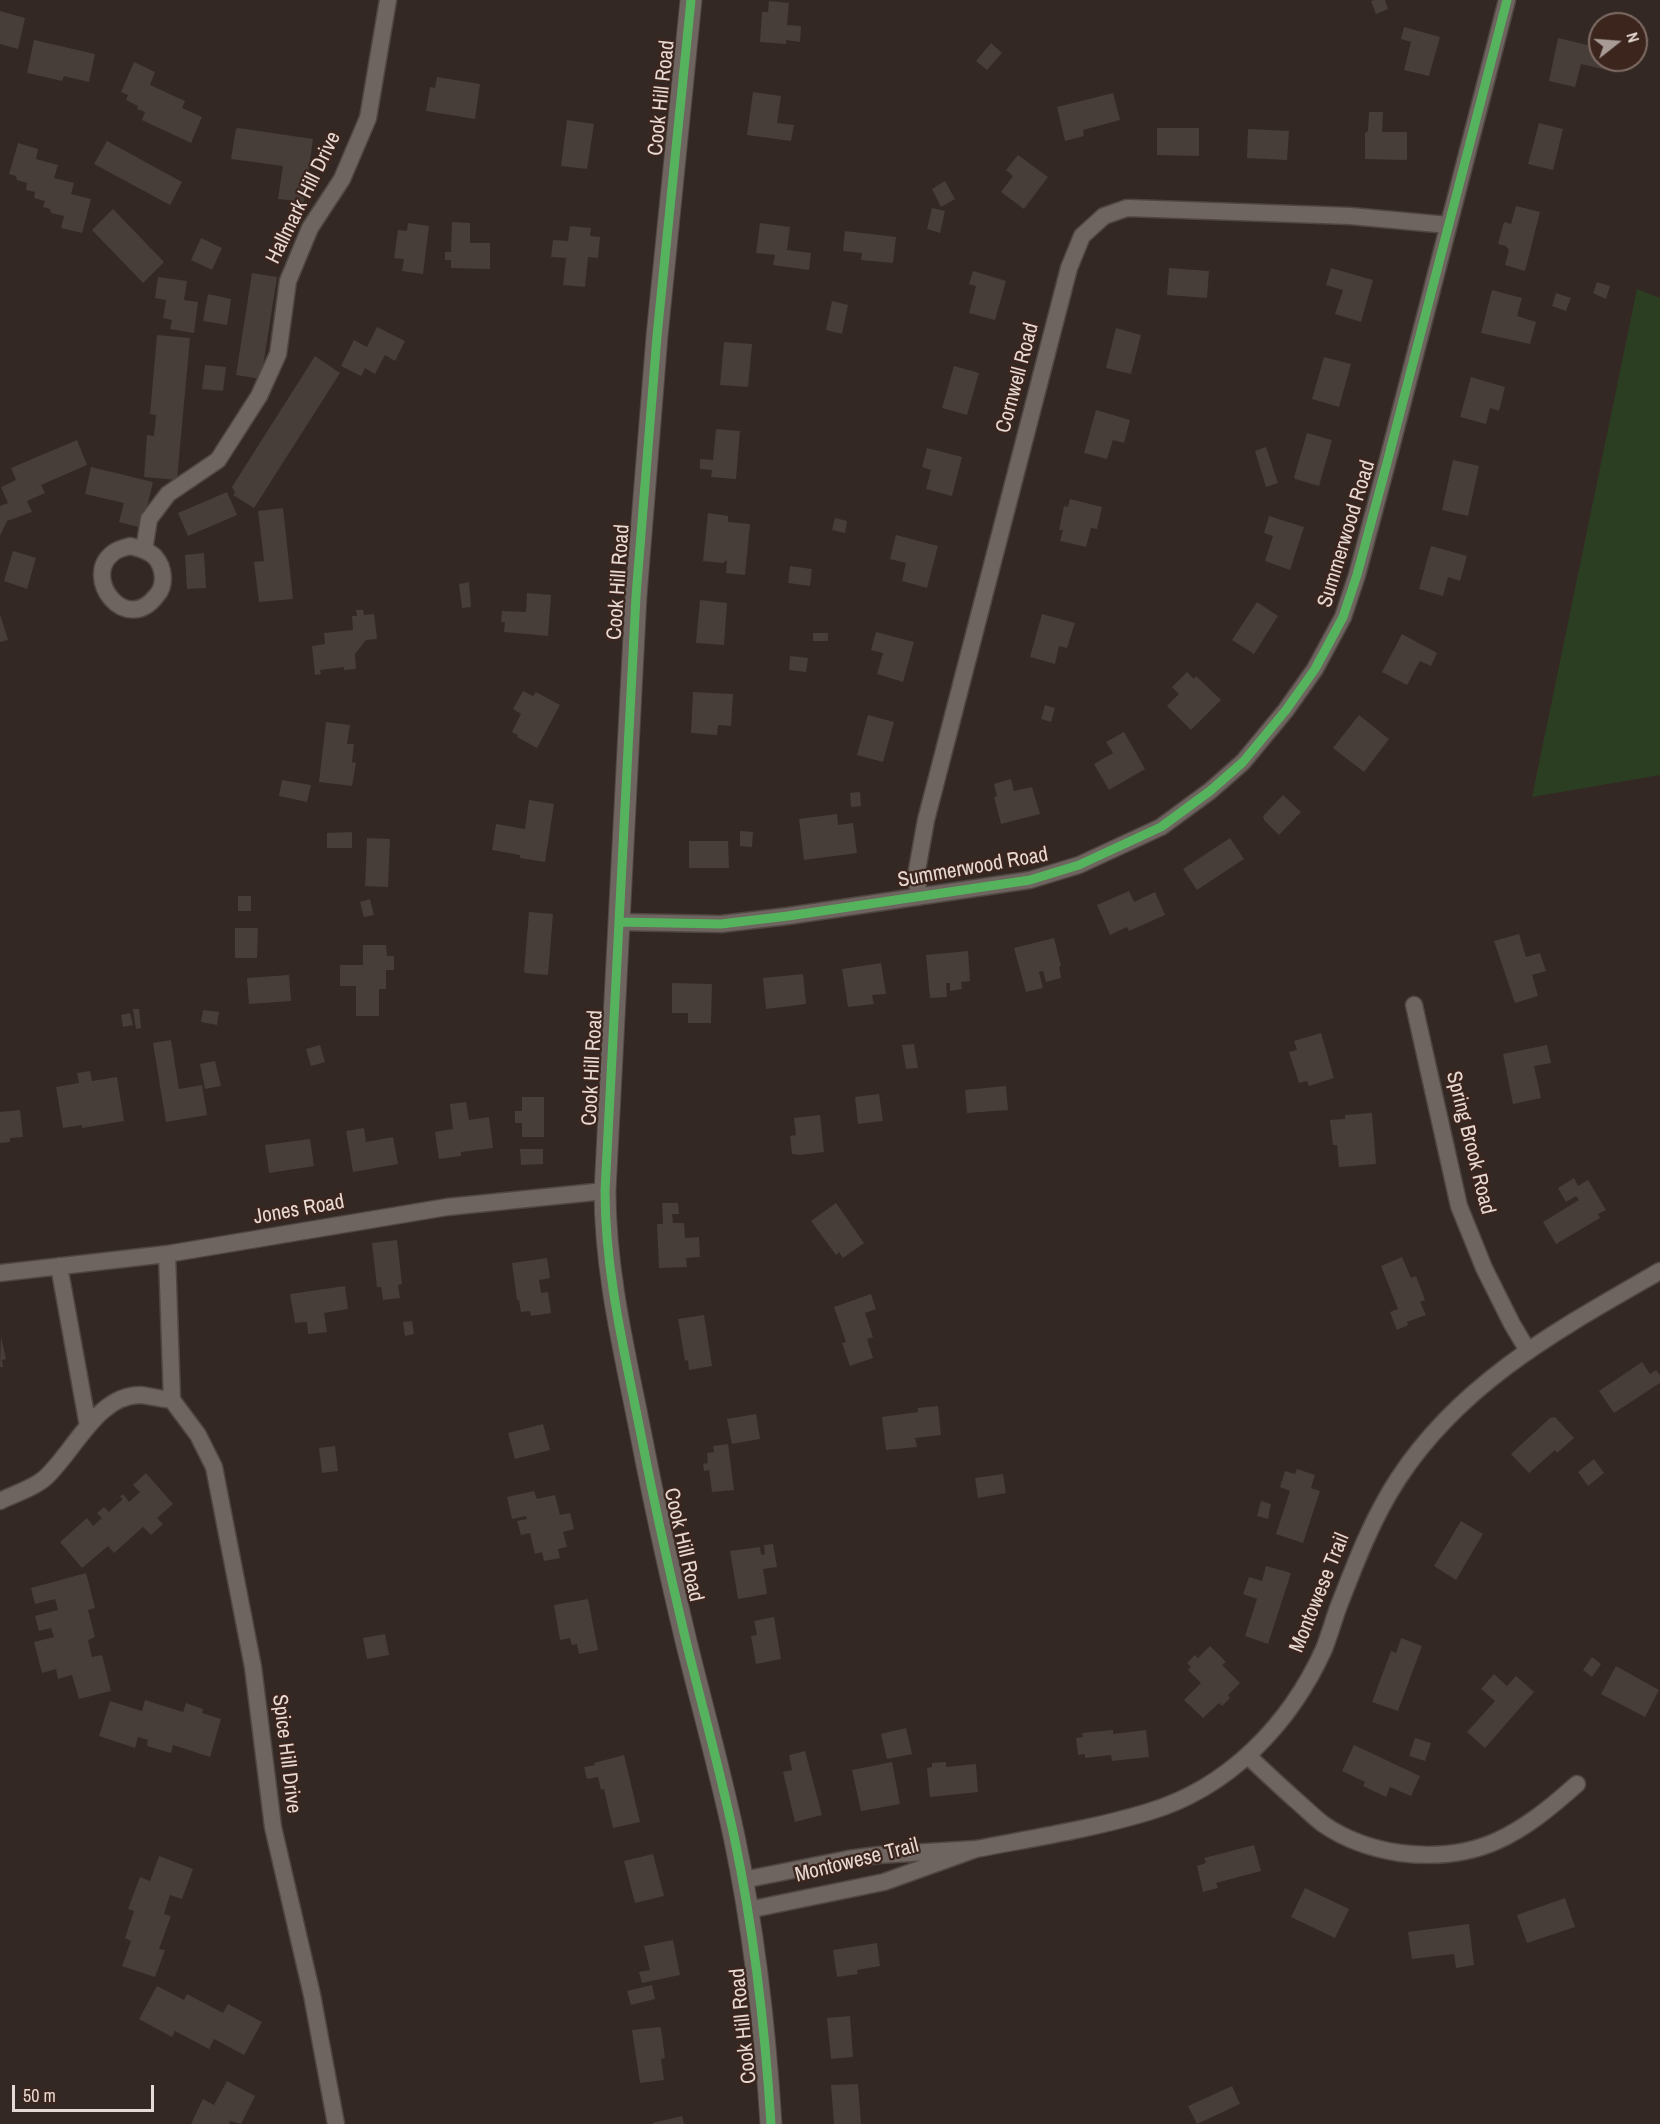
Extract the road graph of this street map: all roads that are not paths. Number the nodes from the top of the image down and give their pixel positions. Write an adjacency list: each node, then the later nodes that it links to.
1 (388, 0): 5 (street, Hallmark Hill Drive)
2 (691, 0): 7 (street, Cook Hill Road)
3 (1507, 0): 4 (street, Summerwood Road)
4 (1448, 225): 6 (street, Summerwood Road); 6 (street, Cornwell Road)
5 (144, 550)
6 (918, 897): 7 (street, Summerwood Road)
7 (619, 922): 9 (street, Cook Hill Road)
8 (1414, 1005): 14 (street, Spring Brook Road)
9 (605, 1191): 10 (street, Jones Road); 21 (street, Cook Hill Road)
10 (167, 1254): 11 (street, Jones Road); 15 (street)
11 (59, 1266): 13 (street, Jones Road); 16 (street)
12 (1660, 1271): 14 (street, Montowese Trail)
13 (0, 1272)
14 (1528, 1351): 18 (street, Montowese Trail)
15 (172, 1400): 16 (street); 23 (street, Spice Hill Drive)
16 (88, 1426): 17 (street)
17 (0, 1501)
18 (1248, 1756): 19 (street); 20 (street, Montowese Trail)
19 (1577, 1784)
20 (975, 1849): 21 (street, Montowese Trail); 22 (street, Montowese Trail)
21 (743, 1880): 22 (street, Cook Hill Road)
22 (748, 1910): 24 (street, Cook Hill Road)
23 (336, 2124)
24 (771, 2124)

